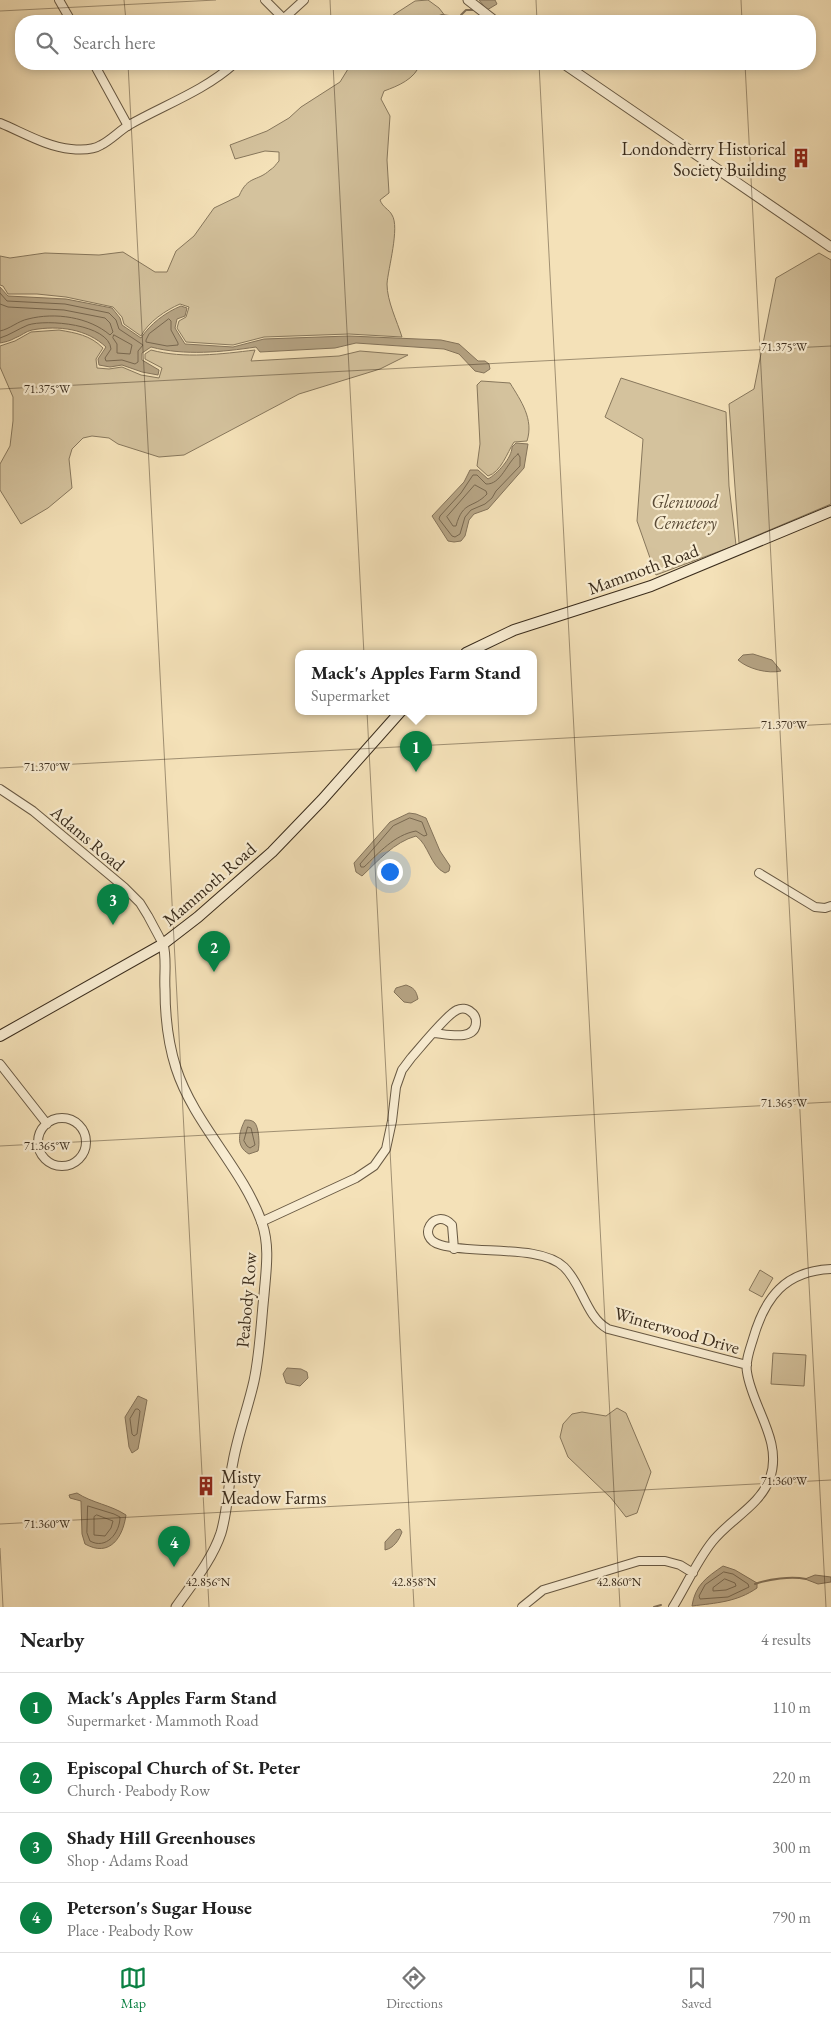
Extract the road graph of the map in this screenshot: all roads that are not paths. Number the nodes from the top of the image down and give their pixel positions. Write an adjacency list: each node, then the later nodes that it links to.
1 (59, 0): 5 (street)
2 (266, 0): 6 (street)
3 (304, 0): 7 (street)
4 (468, 0): 8 (street)
5 (68, 15)
6 (278, 15)
7 (288, 15)
8 (487, 15)
9 (97, 70): 13 (street)
10 (226, 70): 13 (street)
11 (573, 70): 14 (street)
12 (0, 123): 13 (street)
13 (128, 126)
14 (831, 247)
15 (831, 512): 16 (main road, Mammoth Road)
16 (472, 650)
17 (397, 715): 21 (main road, Mammoth Road)
18 (0, 789): 21 (street, Adams Road)
19 (759, 873): 20 (street)
20 (831, 906)
21 (163, 944): 23 (main road, Mammoth Road); 26 (street, Peabody Row)
22 (434, 1033): 22 (street); 26 (street)
23 (0, 1036)
24 (0, 1064): 25 (street)
25 (46, 1124): 25 (street)
26 (261, 1222): 31 (street, Peabody Row)
27 (454, 1249): 29 (street, Winterwood Drive)
28 (831, 1269): 29 (street)
29 (746, 1365): 30 (street)
30 (693, 1573): 32 (street); 33 (street)
31 (176, 1607)
32 (522, 1607)
33 (673, 1607)

